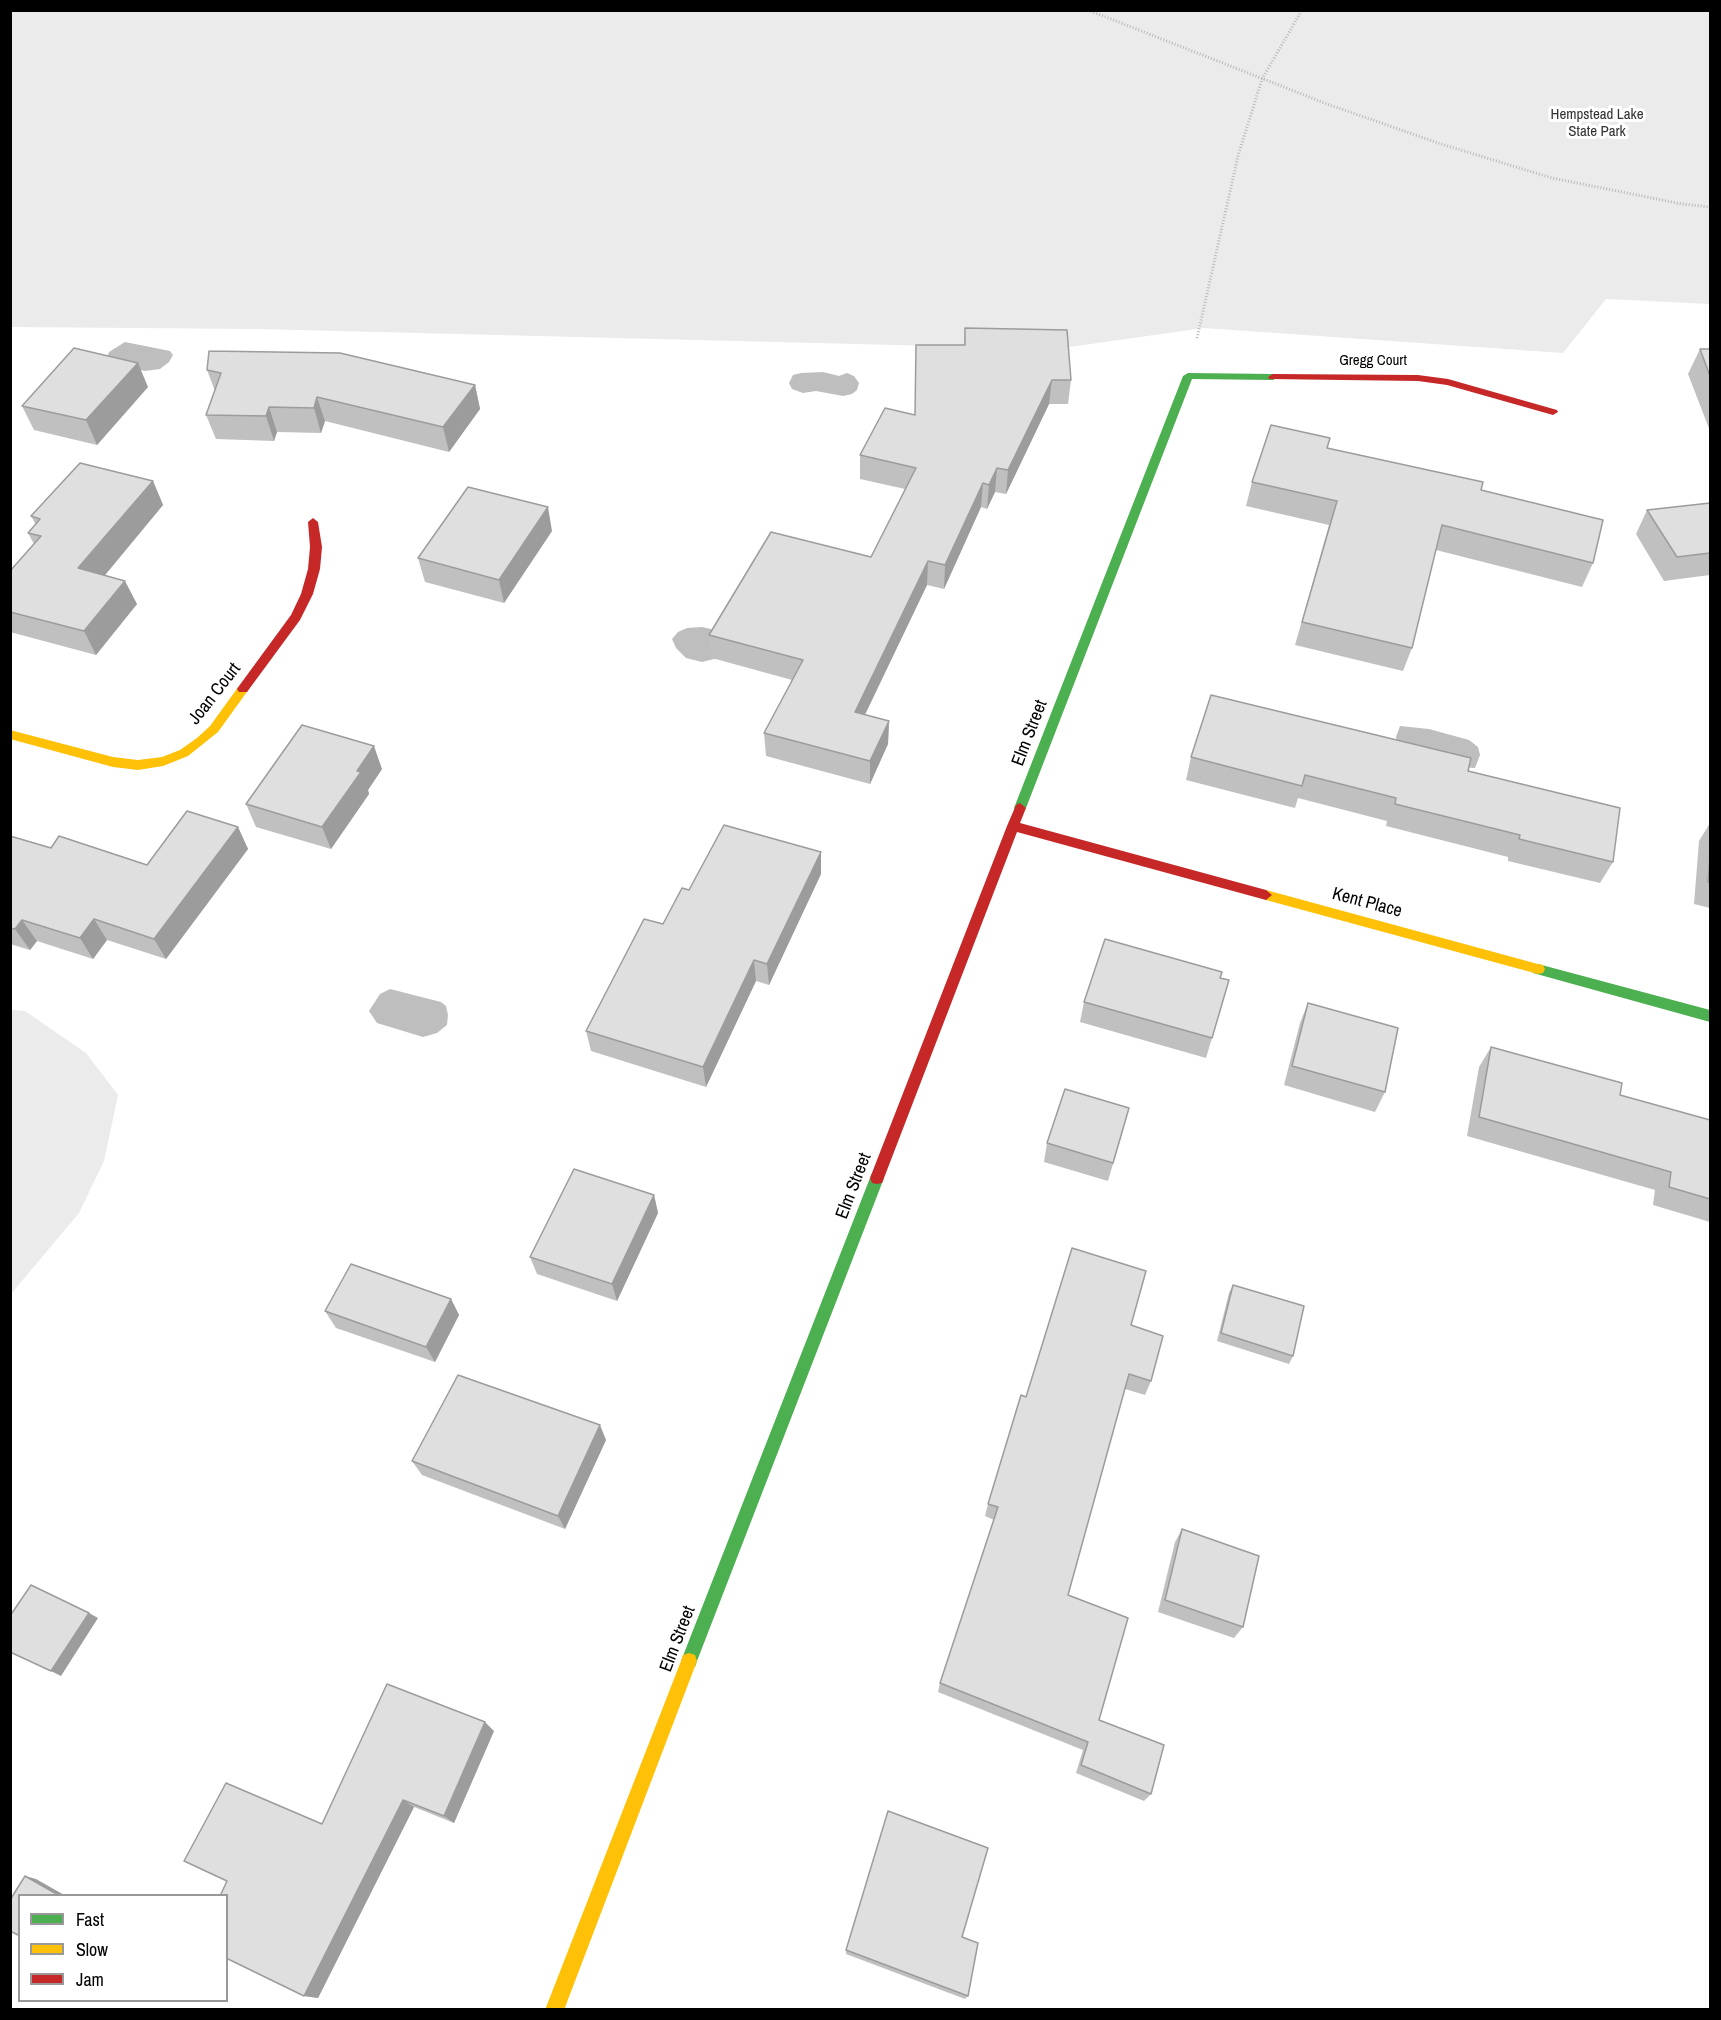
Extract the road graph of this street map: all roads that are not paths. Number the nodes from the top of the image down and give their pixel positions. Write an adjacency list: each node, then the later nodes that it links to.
1 (1188, 376): 2 (street, Gregg Court); 5 (street, Elm Street)
2 (1553, 412)
3 (313, 522): 4 (street, Joan Court)
4 (10, 734)
5 (1013, 826): 6 (street, Kent Place); 7 (street, Elm Street)
6 (1710, 1016)
7 (554, 2010)

